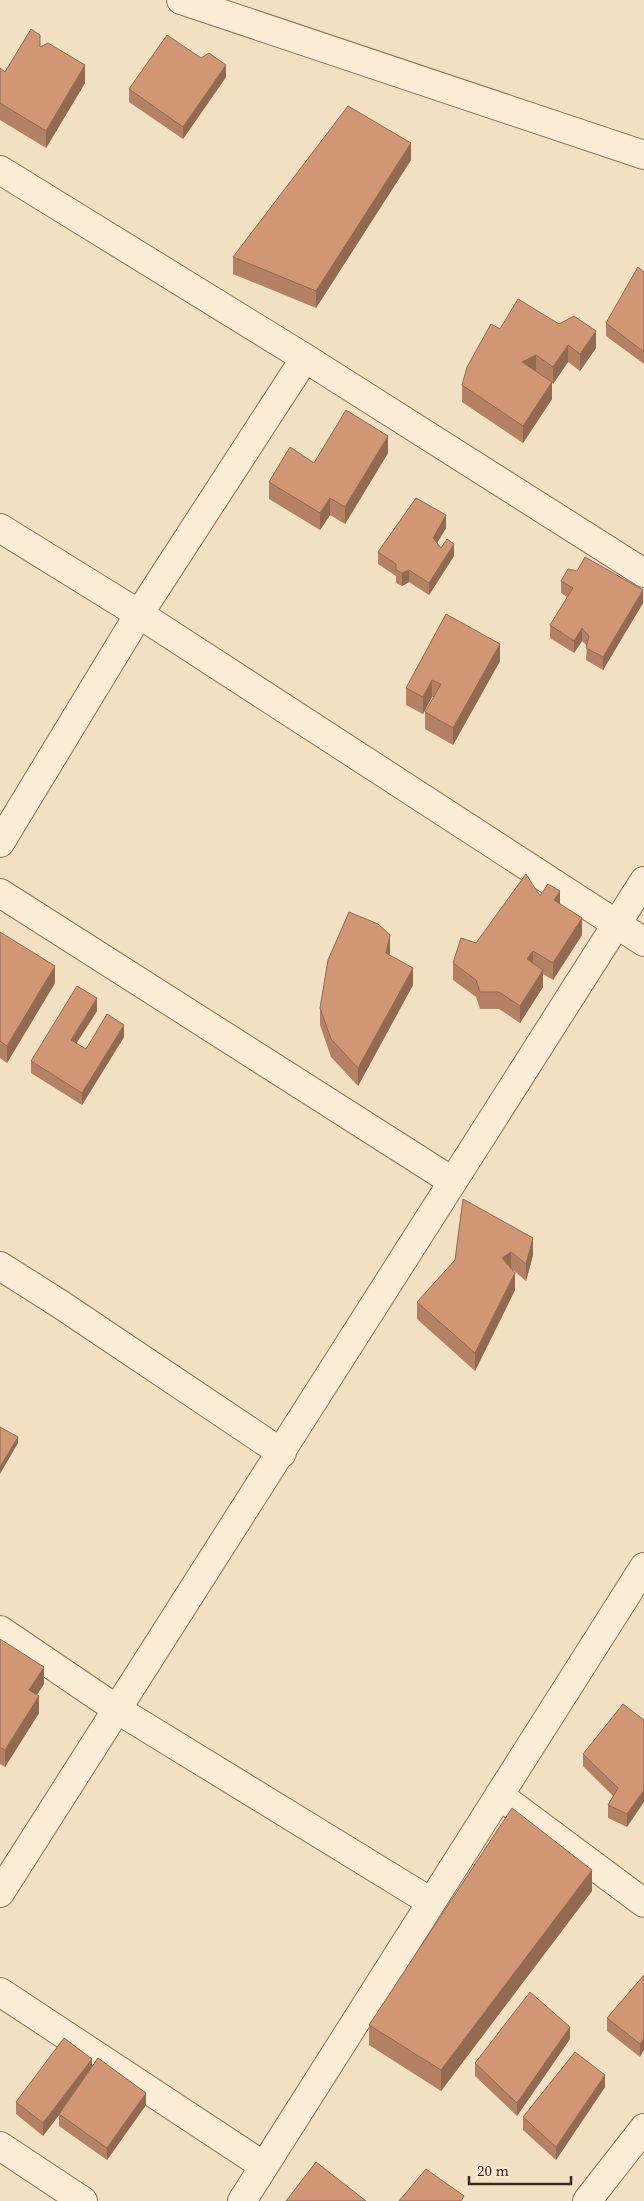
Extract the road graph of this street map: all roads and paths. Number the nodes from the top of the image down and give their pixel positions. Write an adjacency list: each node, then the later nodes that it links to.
1 (181, 0): 2 (street)
2 (644, 155)
3 (0, 170): 4 (street)
4 (304, 358): 6 (street); 7 (street)
5 (0, 528): 7 (street)
6 (644, 573)
7 (139, 614): 8 (street); 11 (street)
8 (0, 843)
9 (644, 881): 11 (street)
10 (0, 894): 13 (street)
11 (616, 925): 12 (street); 13 (street)
12 (644, 942)
13 (452, 1181): 15 (street)
14 (0, 1266): 15 (street)
15 (282, 1453): 18 (street)
16 (644, 1567): 19 (street)
17 (0, 1630): 18 (street)
18 (118, 1710): 20 (street); 21 (street)
19 (499, 1795): 21 (street); 22 (street)
20 (0, 1893)
21 (431, 1902): 26 (street)
22 (644, 1903)
23 (0, 1992): 26 (street)
24 (644, 2128): 29 (street)
25 (0, 2146): 27 (street)
26 (264, 2166): 28 (street)
27 (83, 2201)
28 (242, 2201)
29 (587, 2201)

